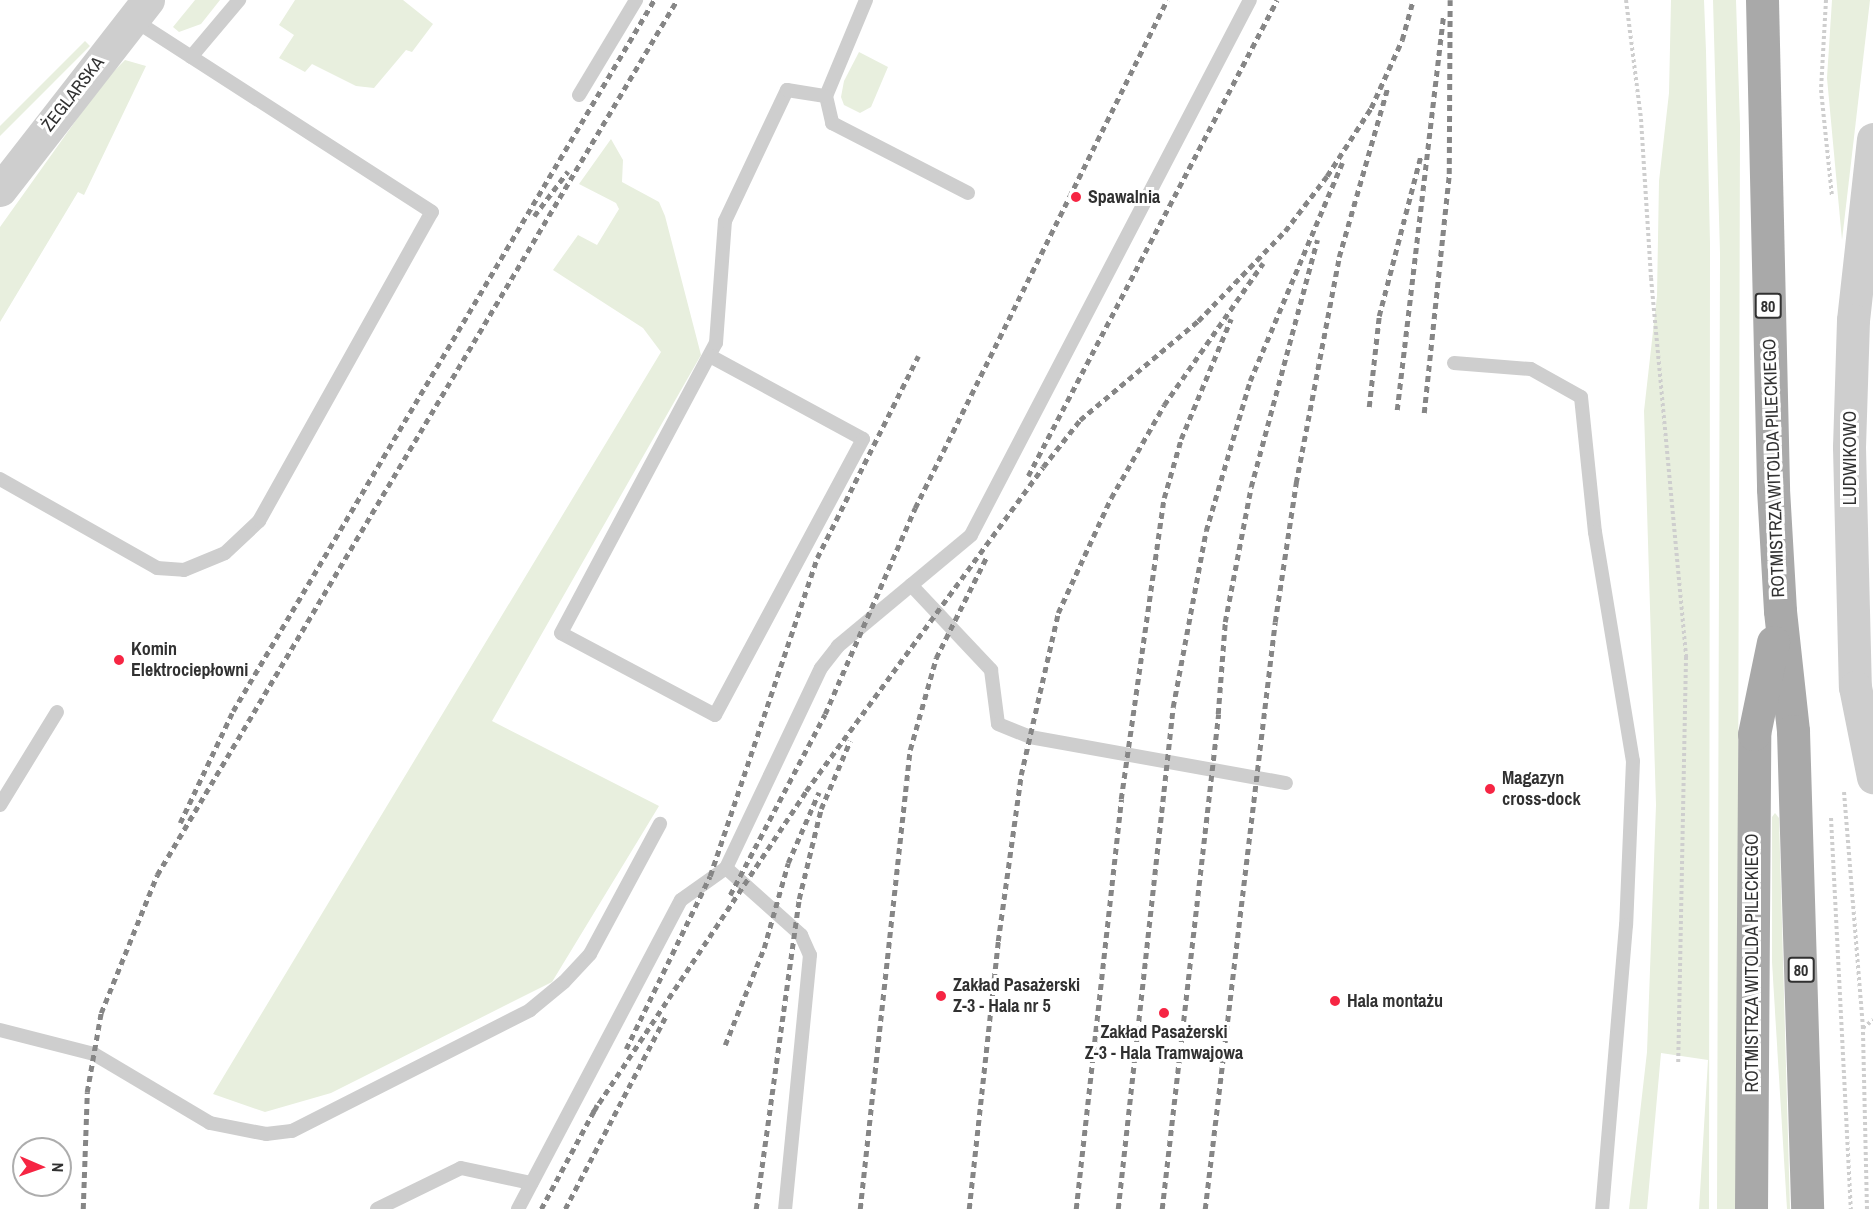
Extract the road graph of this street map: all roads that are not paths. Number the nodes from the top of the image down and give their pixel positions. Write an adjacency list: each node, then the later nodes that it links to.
1 (239, 0): 7 (lane)
2 (636, 0): 8 (lane)
3 (866, 0): 9 (lane)
4 (1250, 0): 16 (lane)
5 (1762, 0): 17 (main road, ROTMISTRZA WITOLDA PILECKIEGO / 80)
6 (140, 6): 7 (lane); 11 (street, ŻEGLARSKA)
7 (191, 57): 15 (lane)
8 (579, 95)
9 (826, 96): 12 (lane); 13 (lane)
10 (1873, 139): 19 (street, LUDWIKOWO)
11 (0, 190)
12 (968, 193)
13 (710, 356): 13 (lane)
14 (1454, 363): 29 (lane)
15 (0, 479)
16 (911, 585): 20 (lane); 23 (lane)
17 (1780, 611): 30 (main road, ROTMISTRZA WITOLDA PILECKIEGO / 80); 31 (main road, ROTMISTRZA WITOLDA PILECKIEGO / 80)
18 (57, 712): 21 (lane)
19 (1872, 774)
20 (1286, 783)
21 (0, 805)
22 (660, 824): 24 (lane)
23 (726, 868): 25 (lane); 28 (lane)
24 (0, 1030)
25 (531, 1183): 26 (lane); 27 (lane)
26 (377, 1209)
27 (518, 1209)
28 (785, 1209)
29 (1602, 1209)
30 (1751, 1209)
31 (1807, 1209)

